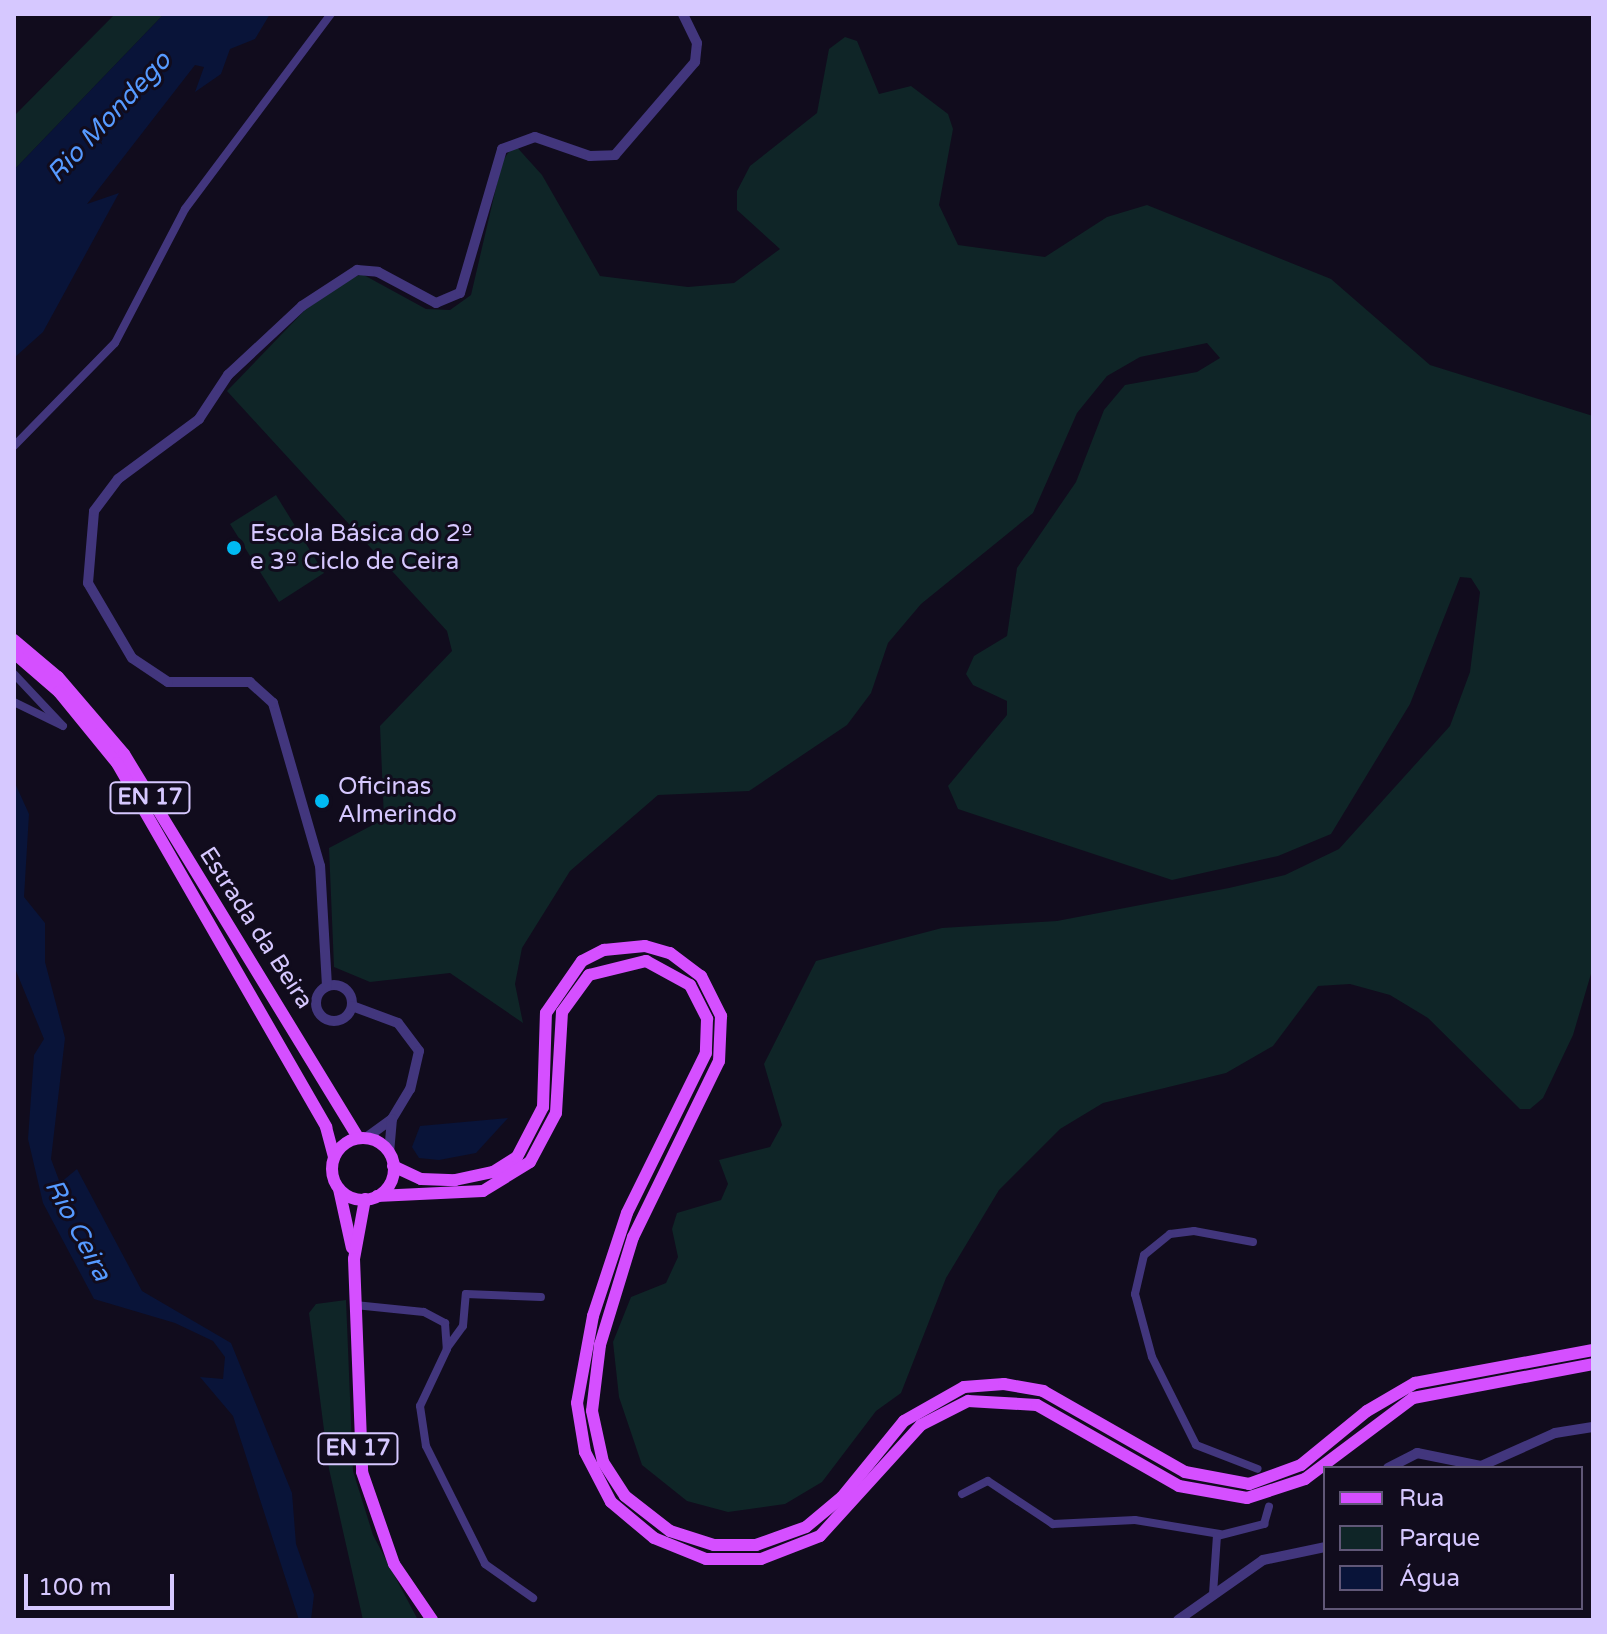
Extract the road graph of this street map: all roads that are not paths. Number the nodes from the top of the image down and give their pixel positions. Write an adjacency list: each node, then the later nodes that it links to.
1 (331, 14): 3 (street)
2 (683, 14): 8 (street)
3 (14, 446)
4 (14, 640): 11 (main road, Estrada da Beira / EN 17)
5 (14, 653): 12 (main road, Estrada da Beira / EN 17)
6 (14, 674): 7 (street)
7 (14, 702)
8 (327, 986): 9 (street); 9 (street)
9 (352, 1006): 10 (street)
10 (392, 1119): 11 (street); 13 (street)
11 (362, 1138): 12 (main road); 13 (main road)
12 (334, 1157): 14 (main road, Estrada da Beira)
13 (391, 1160): 15 (main road); 21 (main road)
14 (339, 1189): 15 (main road); 17 (main road, EN 17)
15 (371, 1198): 17 (main road, EN 17); 22 (main road)
16 (1253, 1242): 25 (street)
17 (354, 1259): 19 (main road, EN 17)
18 (541, 1297): 20 (street)
19 (355, 1305): 20 (street); 32 (main road, EN 17)
20 (447, 1349): 31 (street)
21 (1593, 1350)
22 (1593, 1364)
23 (1593, 1427): 24 (street)
24 (1392, 1466)
25 (1258, 1469)
26 (962, 1494): 28 (street)
27 (1269, 1507): 28 (street)
28 (1220, 1534): 30 (street)
29 (1323, 1547): 30 (street)
30 (1213, 1594): 33 (street)
31 (533, 1598)
32 (432, 1620)
33 (1178, 1620)

